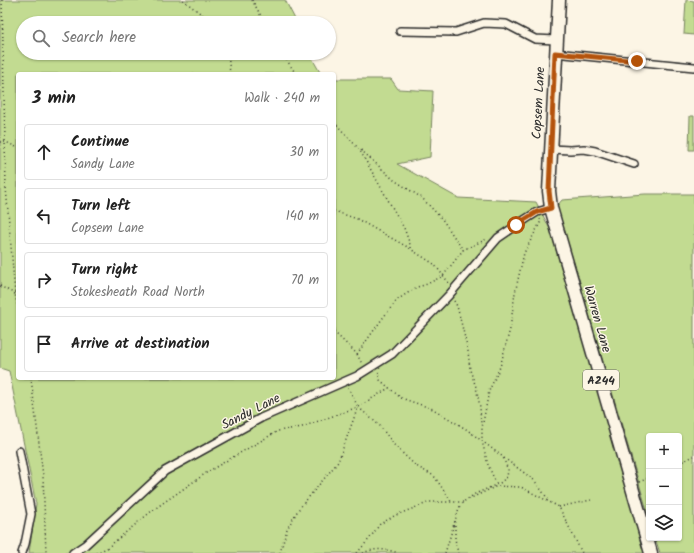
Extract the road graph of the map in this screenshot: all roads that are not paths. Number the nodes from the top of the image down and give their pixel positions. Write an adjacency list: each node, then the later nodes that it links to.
1 (558, 0): 3 (main road, Copsem Lane / A244)
2 (400, 31): 3 (street)
3 (556, 40): 4 (main road, Copsem Lane / A244)
4 (555, 53): 5 (street); 6 (main road, Copsem Lane / A244)
5 (694, 67)
6 (551, 150): 7 (street); 8 (main road, Copsem Lane / A244)
7 (634, 164)
8 (551, 208): 11 (street, Sandy Lane); 12 (main road, Warren Lane / A244)
9 (19, 452): 10 (street)
10 (22, 553)
11 (73, 553)
12 (651, 553)

